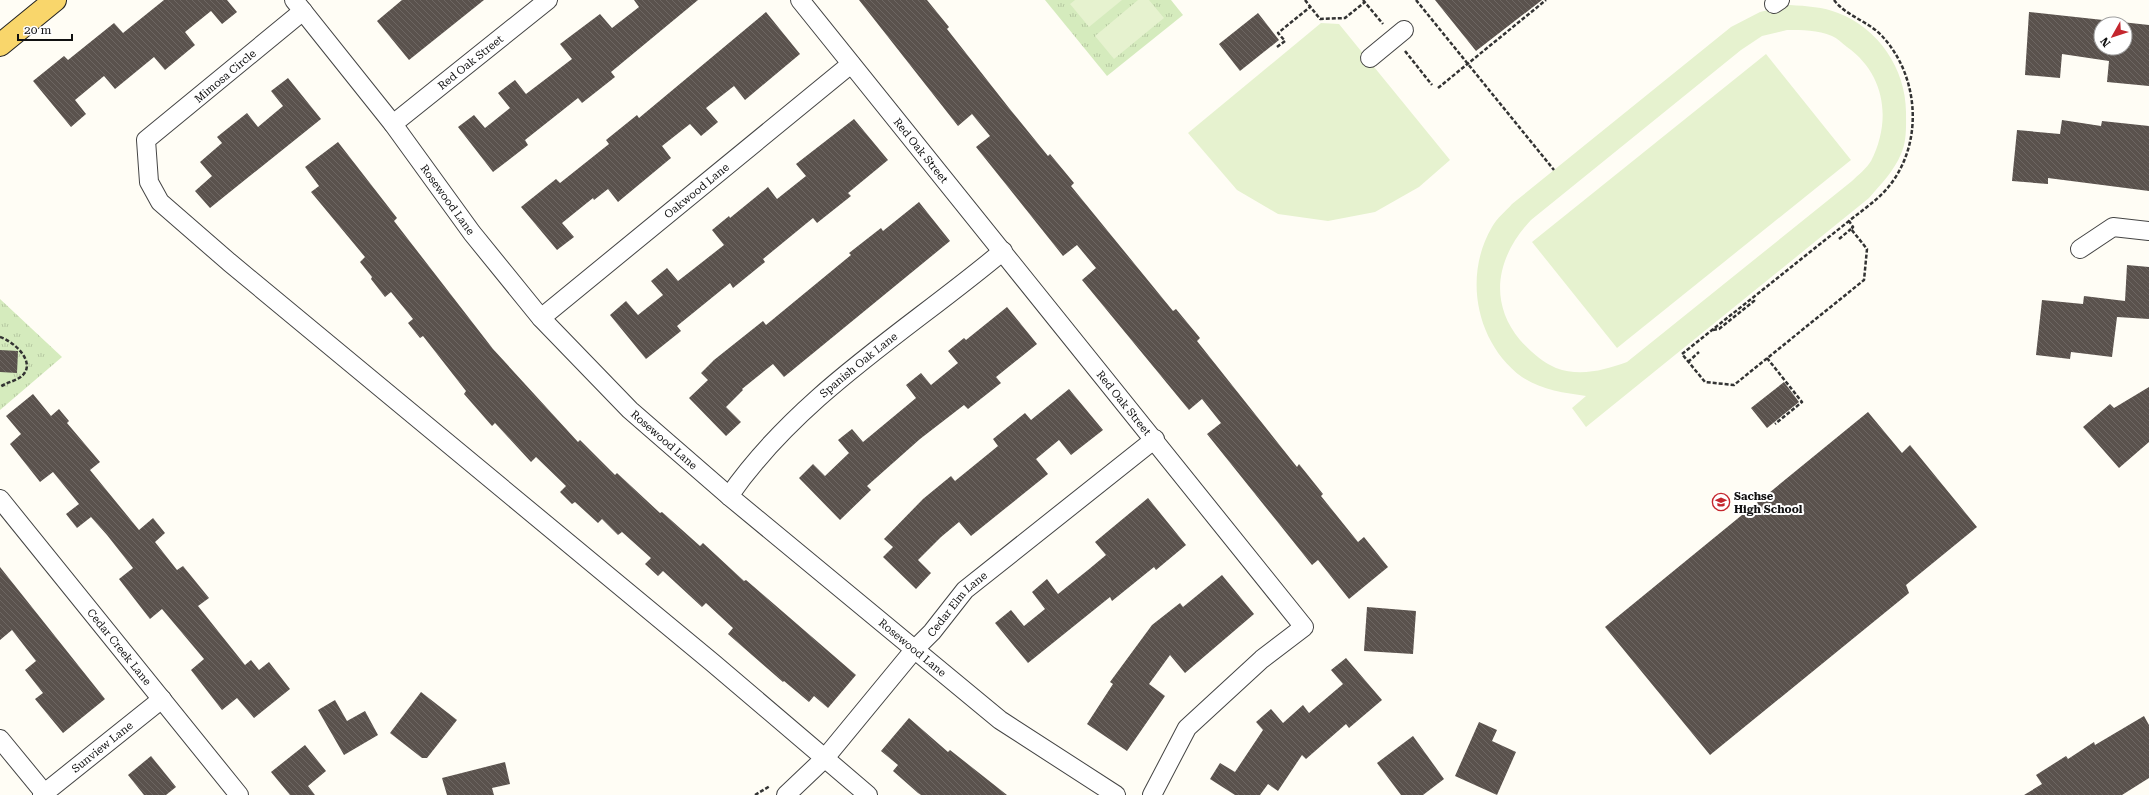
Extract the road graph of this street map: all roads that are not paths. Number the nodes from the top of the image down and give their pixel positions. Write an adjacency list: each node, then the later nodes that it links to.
1 (55, 0): 6 (main road)
2 (548, 0): 9 (street, Red Oak Street)
3 (800, 0): 8 (street, Red Oak Street)
4 (298, 6): 9 (street, Rosewood Lane); 20 (street, Mimosa Circle)
5 (1404, 30): 7 (street)
6 (0, 45)
7 (1370, 58)
8 (851, 64): 12 (street, Red Oak Street); 13 (street, Oakwood Lane)
9 (393, 124): 13 (street, Rosewood Lane)
10 (2149, 231): 11 (street)
11 (2080, 249)
12 (1003, 251): 14 (street, Red Oak Street); 15 (street, Spanish Oak Lane)
13 (541, 318): 15 (street, Rosewood Lane)
14 (1154, 439): 17 (street, Cedar Elm Lane); 26 (street, Red Oak Street)
15 (729, 496): 17 (street, Rosewood Lane)
16 (0, 499): 18 (street, Cedar Creek Lane)
17 (914, 650): 20 (street, Cedar Elm Lane); 25 (street, Rosewood Lane)
18 (162, 699): 21 (street, Sunview Lane); 22 (street, Cedar Creek Lane)
19 (0, 739): 21 (street)
20 (825, 758): 23 (street, Cedar Elm Lane); 24 (street)
21 (44, 794)
22 (239, 795)
23 (786, 795)
24 (868, 795)
25 (1116, 795)
26 (1152, 795)

